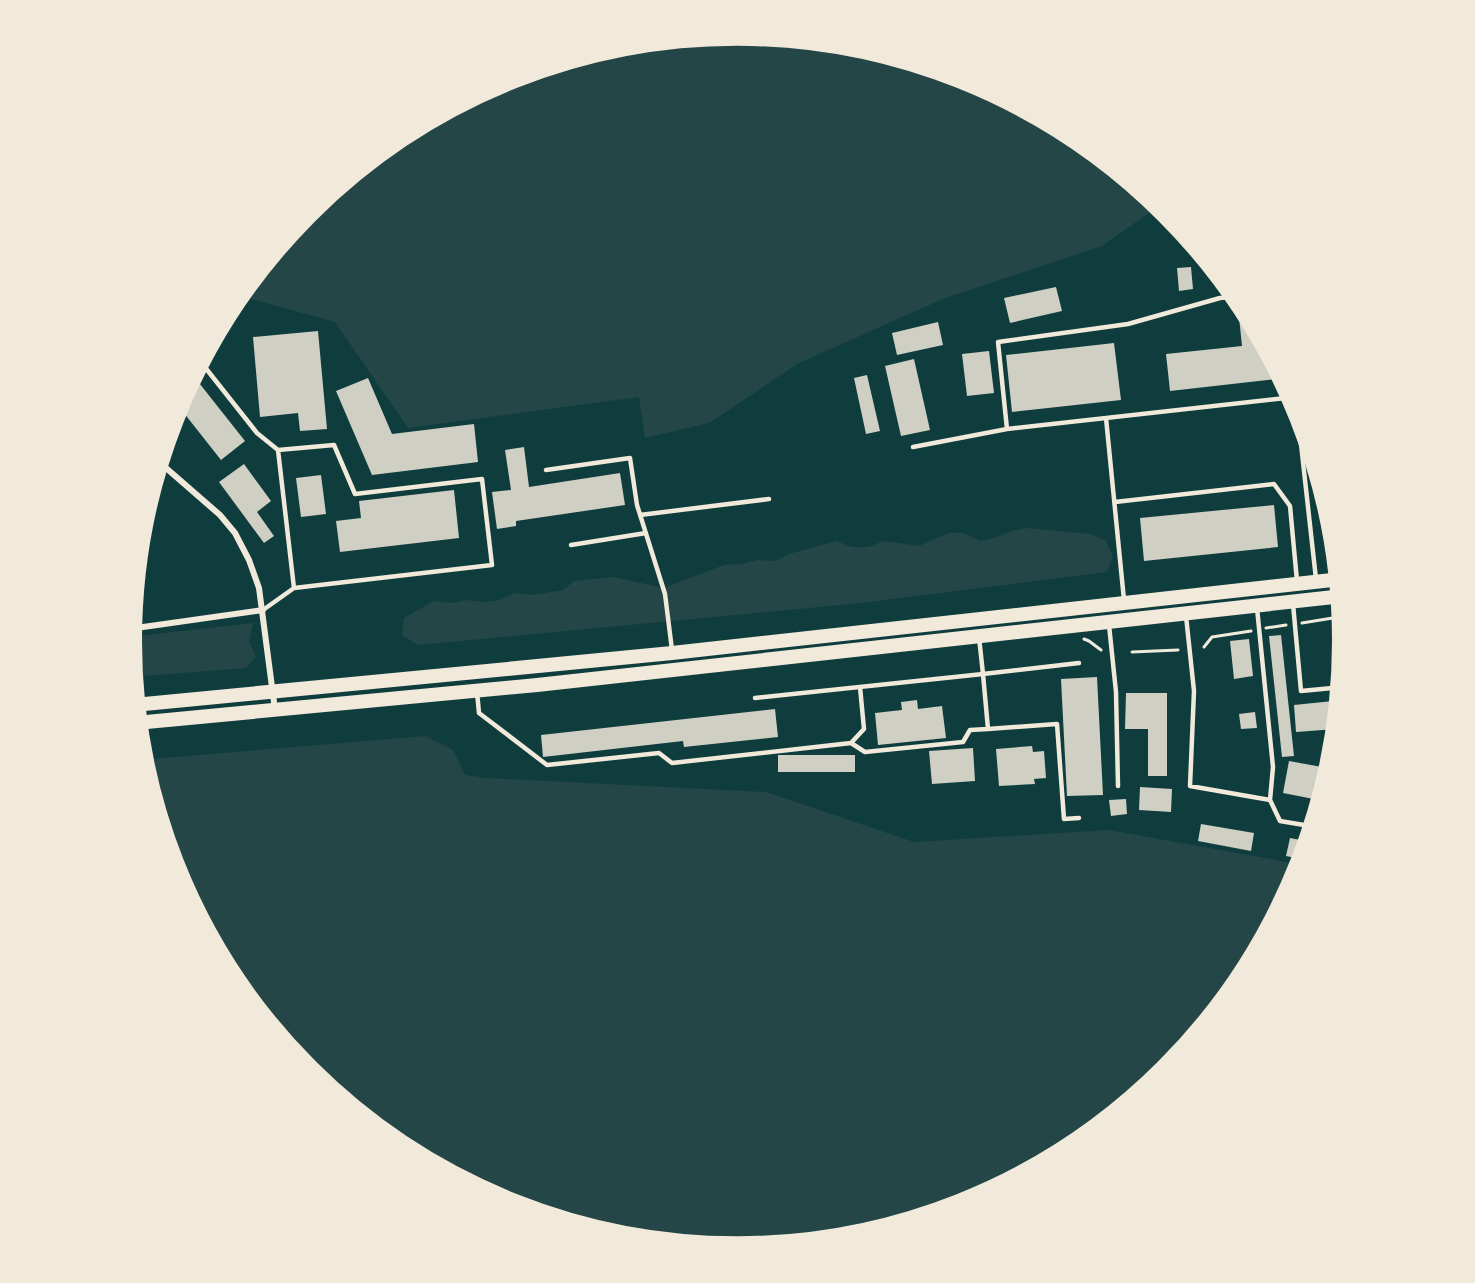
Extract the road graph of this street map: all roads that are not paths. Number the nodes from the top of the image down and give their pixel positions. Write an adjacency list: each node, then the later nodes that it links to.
1 (1228, 297): 5 (lane)
2 (205, 367): 8 (lane)
3 (1285, 399): 4 (lane)
4 (1106, 418): 5 (lane); 12 (lane)
5 (1007, 429): 7 (lane)
6 (1300, 436): 17 (lane)
7 (913, 447)
8 (278, 450): 19 (lane); 19 (lane)
9 (164, 467): 24 (street)
10 (546, 470): 13 (lane)
11 (769, 499): 13 (lane)
12 (1114, 502): 18 (lane); 22 (lane)
13 (640, 515): 14 (lane)
14 (646, 533): 15 (lane); 29 (lane)
15 (571, 545)
16 (1334, 580): 17 (main road)
17 (1316, 582): 18 (main road)
18 (1298, 584): 22 (main road)
19 (294, 588): 24 (lane)
20 (1335, 597): 21 (main road)
21 (1292, 602): 23 (main road); 33 (lane)
22 (1125, 603): 29 (main road)
23 (1256, 606): 25 (main road); 43 (lane)
24 (263, 610): 27 (street); 35 (street)
25 (1186, 613): 26 (main road); 43 (lane)
26 (1109, 623): 28 (main road); 42 (lane)
27 (138, 628)
28 (979, 637): 31 (lane); 34 (main road)
29 (672, 653): 35 (main road)
30 (1079, 663): 31 (lane)
31 (983, 674): 32 (lane); 40 (lane)
32 (860, 687): 36 (lane); 41 (lane)
33 (1335, 688)
34 (477, 692): 38 (main road); 41 (lane)
35 (274, 693): 37 (main road); 38 (street)
36 (755, 698)
37 (141, 704)
38 (276, 710): 39 (main road)
39 (143, 722)
40 (988, 729): 41 (lane); 44 (lane)
41 (851, 743)
42 (1118, 786)
43 (1270, 800): 45 (lane)
44 (1079, 818)
45 (1308, 826)

